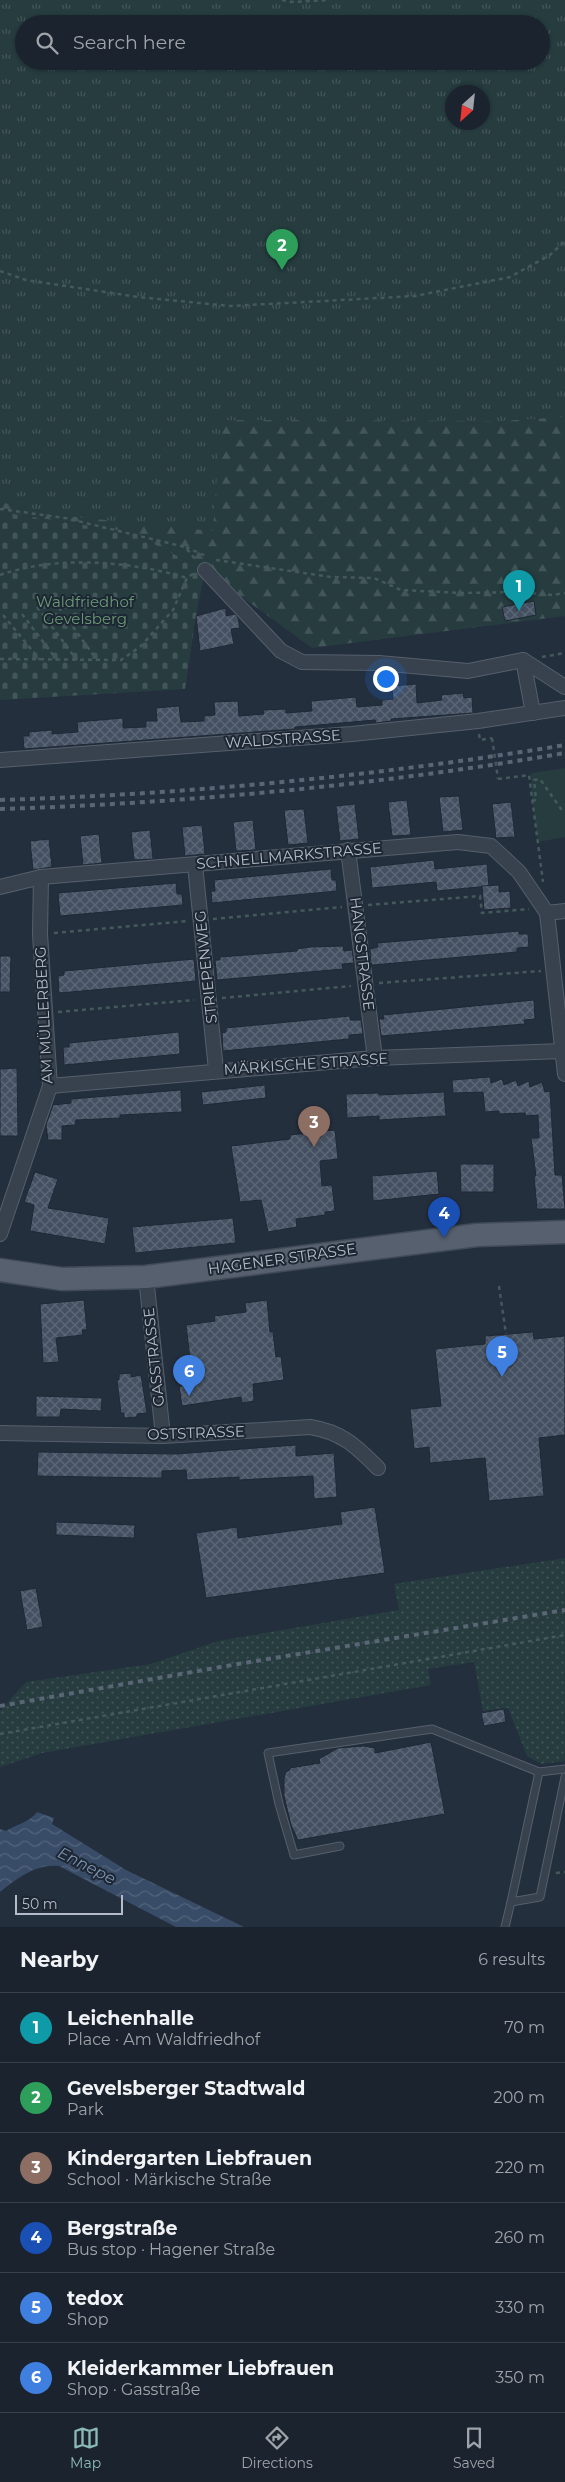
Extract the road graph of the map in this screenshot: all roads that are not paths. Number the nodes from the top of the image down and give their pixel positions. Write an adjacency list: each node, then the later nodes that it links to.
1 (205, 570): 2 (street)
2 (523, 660): 3 (street); 5 (street)
3 (565, 688)
4 (565, 708): 5 (street, WALDSTRASSE)
5 (533, 713): 6 (street, WALDSTRASSE)
6 (0, 760)
7 (348, 850): 8 (street, SCHNELLMARKSTRASSE); 12 (street, SCHNELLMARKSTRASSE); 13 (street, HANGSTRASSE)
8 (194, 865): 9 (street, SCHNELLMARKSTRASSE); 15 (street, STRIEPENWEG)
9 (41, 877): 10 (street, SCHNELLMARKSTRASSE); 16 (street, AM MÜLLERBERG)
10 (0, 887)
11 (565, 911): 12 (street)
12 (547, 913): 14 (street)
13 (375, 1058): 14 (street, MÄRKISCHE STRASSE); 15 (street, MÄRKISCHE STRASSE)
14 (564, 1063)
15 (216, 1070): 16 (street, MÄRKISCHE STRASSE)
16 (50, 1086): 18 (street, AM MÜLLERBERG)
17 (565, 1232): 20 (main road, HAGENER STRASSE)
18 (0, 1234)
19 (0, 1270): 20 (main road, HAGENER STRASSE)
20 (146, 1277): 22 (street, GASSTRASSE)
21 (0, 1433): 22 (street, OSTSTRASSE)
22 (163, 1436): 23 (street, OSTSTRASSE)
23 (378, 1468)
24 (565, 1769): 25 (lane)
25 (538, 1772): 27 (lane); 28 (lane)
26 (565, 1777): 28 (lane)
27 (340, 1846)
28 (511, 1902): 29 (lane)
29 (505, 1927)

